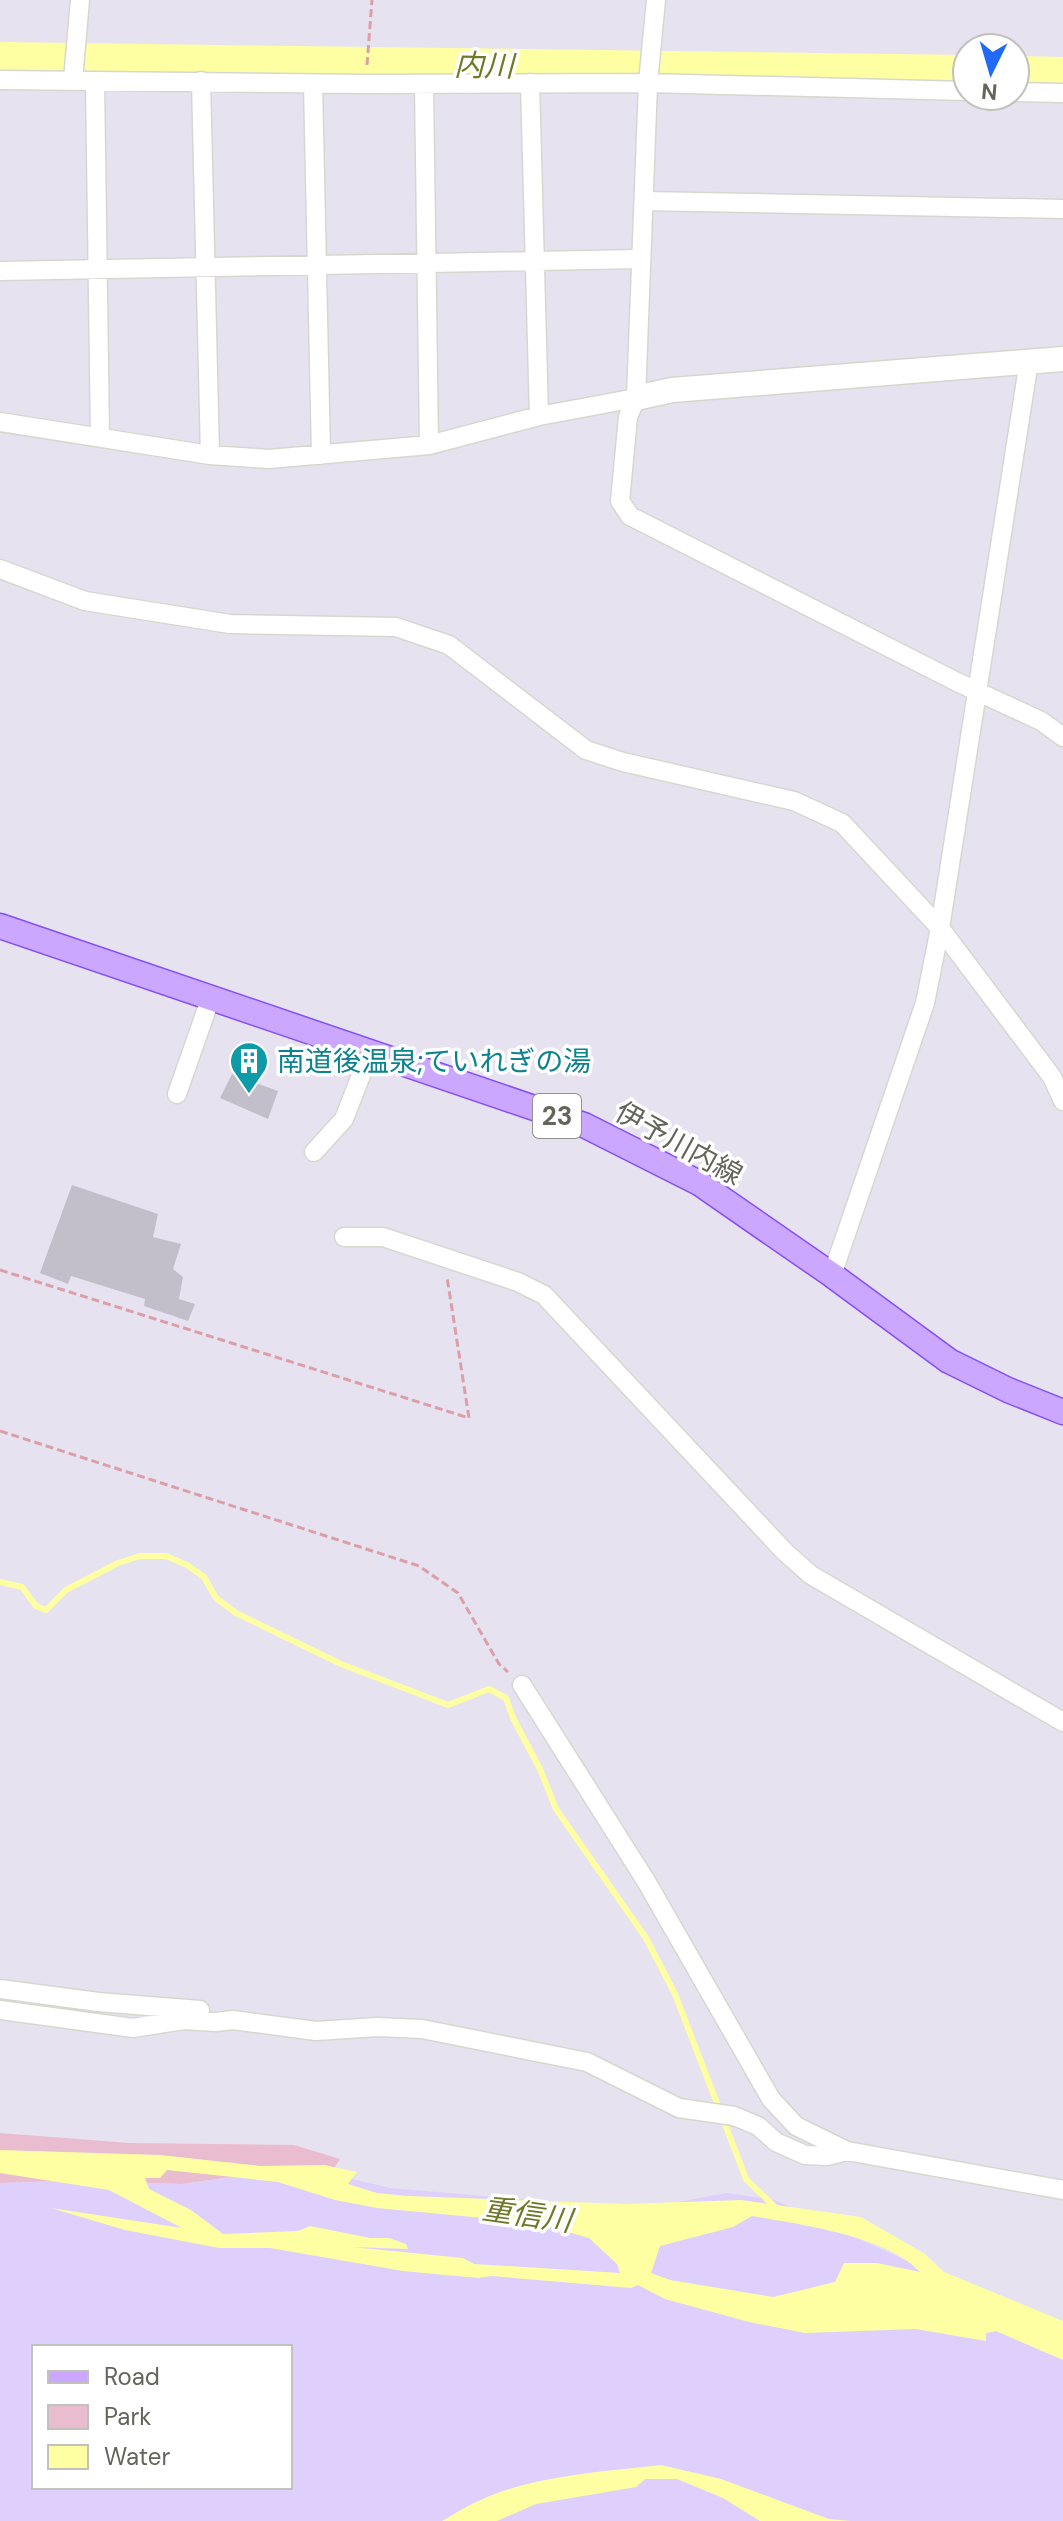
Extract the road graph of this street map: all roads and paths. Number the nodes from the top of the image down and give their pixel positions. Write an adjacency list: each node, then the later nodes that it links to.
1 (80, 0): 5 (street)
2 (372, 0): 11 (path)
3 (656, 0): 9 (street)
4 (0, 80): 5 (street)
5 (73, 80): 6 (street)
6 (95, 81): 7 (street); 23 (street)
7 (201, 81): 10 (street); 22 (street)
8 (530, 83): 9 (street); 12 (street); 19 (street)
9 (648, 83): 13 (street); 16 (street)
10 (313, 84): 11 (street); 21 (street)
11 (365, 84): 12 (street)
12 (424, 85): 20 (street)
13 (951, 91)
14 (1031, 92): 15 (street)
15 (1063, 93)
16 (644, 201): 17 (street); 18 (street)
17 (1063, 209)
18 (641, 259): 19 (street); 27 (street)
19 (536, 261): 20 (street); 28 (street)
20 (425, 263): 21 (street); 31 (street)
21 (316, 265): 22 (street); 33 (street)
22 (204, 267): 23 (street); 32 (street)
23 (98, 269): 24 (street); 30 (street)
24 (0, 271)
25 (1063, 359): 26 (street)
26 (1029, 361): 27 (street); 35 (street)
27 (636, 398): 28 (street); 35 (street)
28 (539, 416): 31 (street)
29 (0, 422): 30 (street)
30 (100, 437): 32 (street)
31 (429, 445): 33 (street)
32 (210, 455): 33 (street)
33 (321, 455)
34 (0, 569): 38 (street)
35 (976, 690): 36 (street); 38 (street)
36 (1063, 737)
37 (0, 926): 39 (main road, 伊予川内線 / 23)
38 (940, 928): 42 (street); 47 (street)
39 (211, 997): 40 (main road, 伊予川内線 / 23); 41 (street)
40 (370, 1052): 43 (street); 47 (main road, 伊予川内線 / 23)
41 (177, 1094)
42 (1063, 1101)
43 (314, 1152)
44 (344, 1237): 45 (street)
45 (444, 1258): 46 (path); 51 (street)
46 (0, 1270)
47 (832, 1275): 48 (main road, 伊予川内線 / 23)
48 (1063, 1412)
49 (0, 1431): 50 (path)
50 (522, 1685): 55 (street)
51 (1063, 1722)
52 (0, 1989): 54 (street)
53 (0, 2010): 54 (street)
54 (233, 2020): 55 (street)
55 (847, 2151): 56 (street)
56 (1063, 2190)

